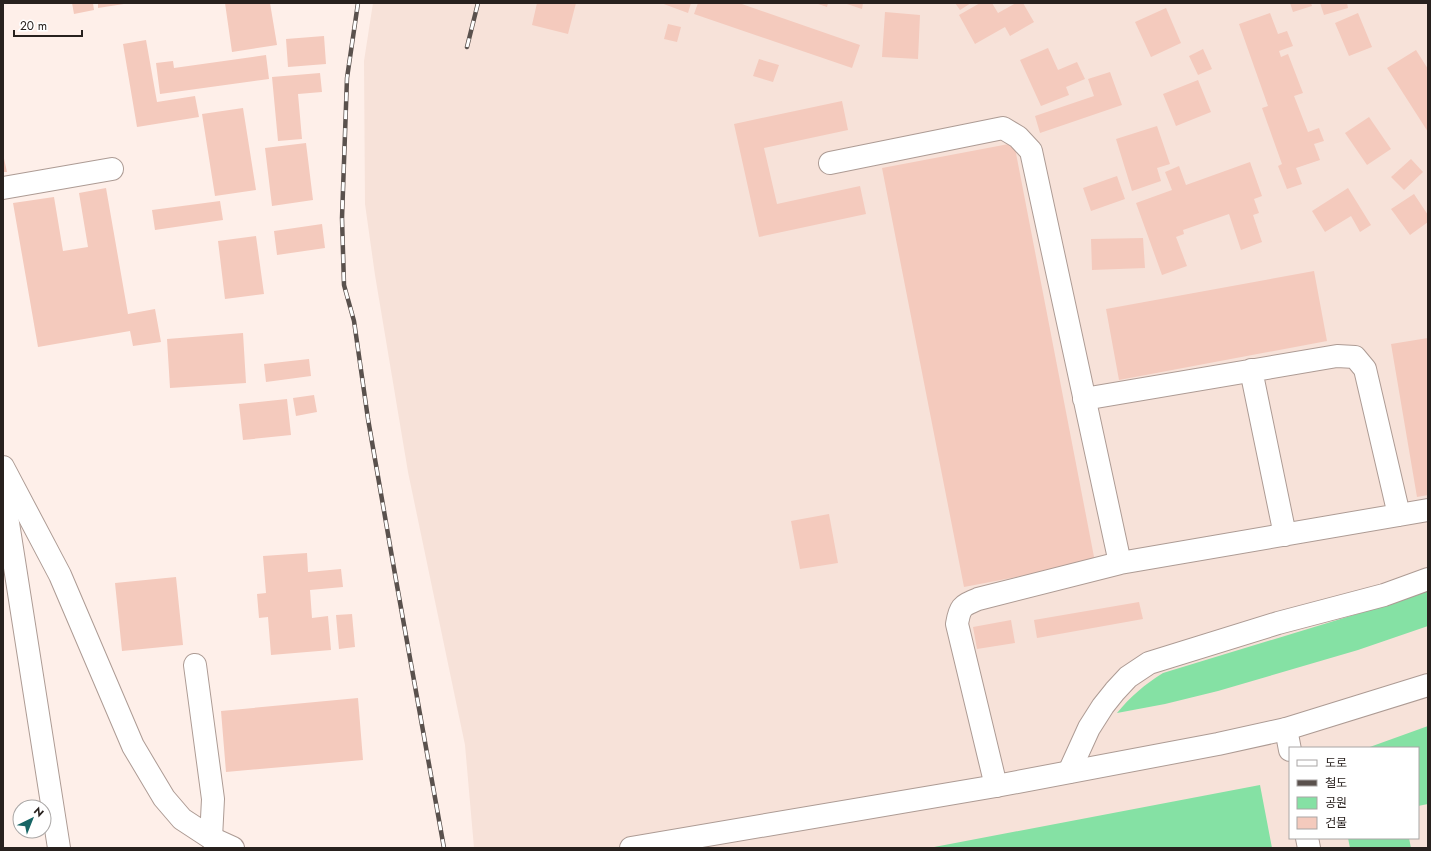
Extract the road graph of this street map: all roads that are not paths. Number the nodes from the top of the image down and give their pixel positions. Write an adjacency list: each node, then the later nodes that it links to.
1 (830, 163): 5 (main road)
2 (112, 169): 3 (main road)
3 (3, 188)
4 (1251, 370): 5 (main road); 9 (main road); 10 (main road)
5 (1084, 399): 11 (main road)
6 (3, 467): 19 (main road)
7 (3, 491): 20 (main road)
8 (1428, 510): 9 (main road)
9 (1399, 515): 10 (main road)
10 (1285, 535): 11 (main road)
11 (1120, 563): 18 (main road)
12 (1428, 578): 17 (main road)
13 (195, 665): 19 (main road)
14 (1428, 685): 15 (main road)
15 (1286, 729): 16 (main road); 17 (main road)
16 (1289, 747)
17 (1069, 772): 18 (main road)
18 (996, 786): 22 (main road)
19 (211, 838): 21 (main road)
20 (59, 848)
21 (234, 848)
22 (631, 848)

